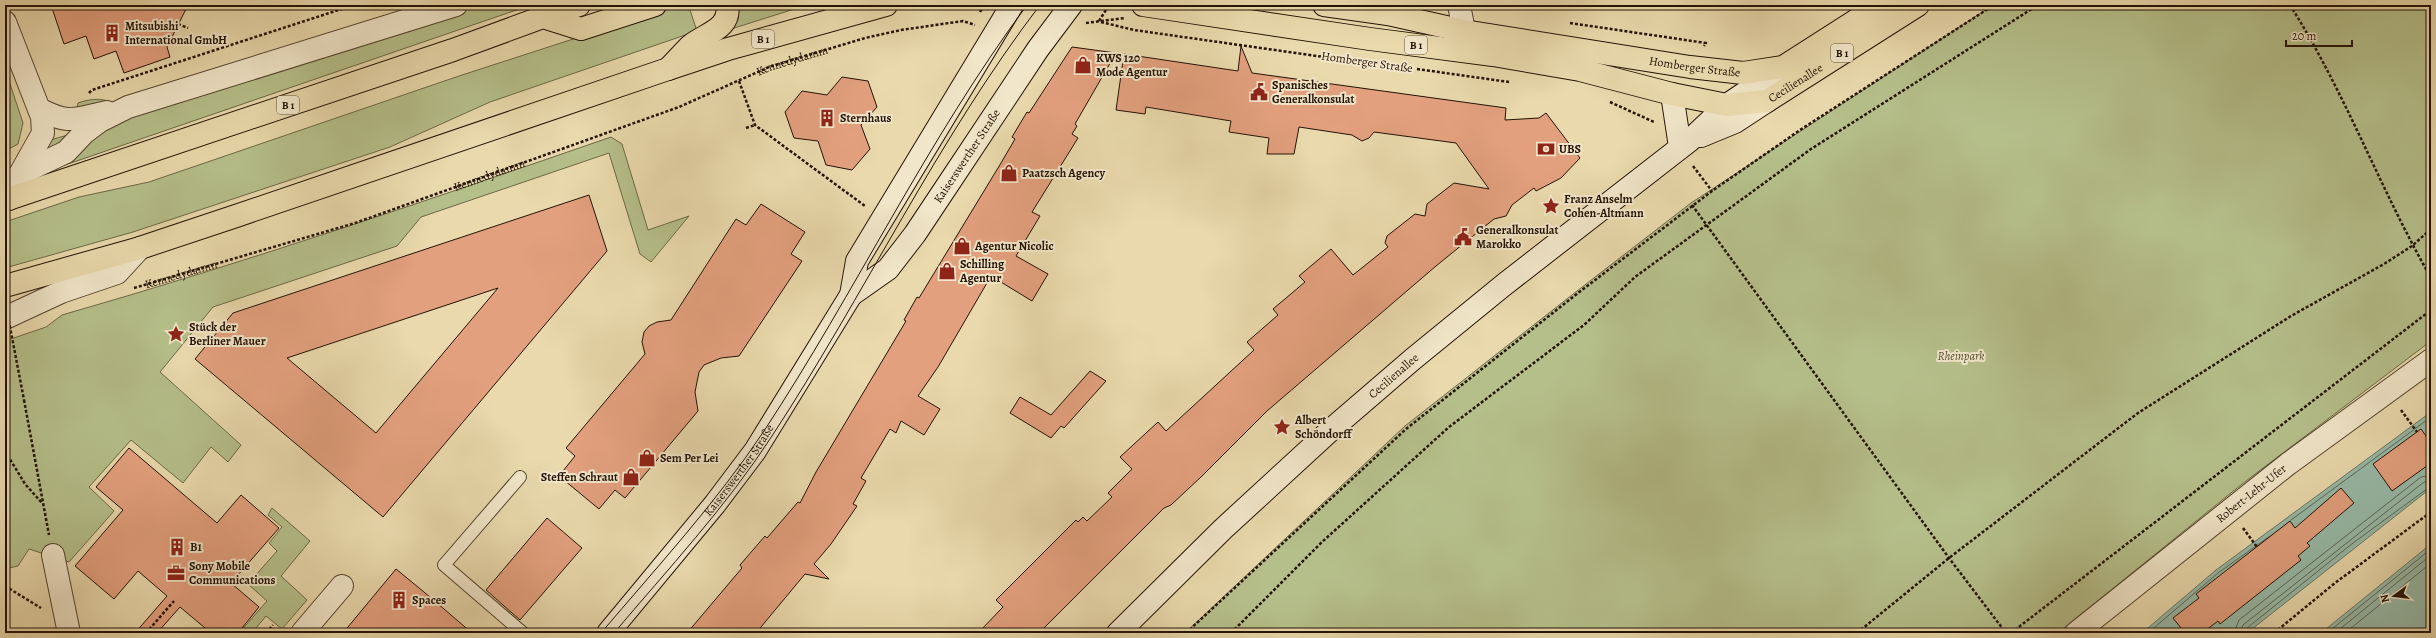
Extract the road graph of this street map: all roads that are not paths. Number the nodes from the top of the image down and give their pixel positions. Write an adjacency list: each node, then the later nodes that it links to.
1 (456, 5): 22 (street)
2 (579, 5): 14 (main road, B 1)
3 (655, 5): 14 (main road)
4 (728, 5): 18 (main road)
5 (886, 5): 18 (main road, B 1)
6 (1012, 5): 29 (street, Kaiserswerther Straße)
7 (1071, 5): 29 (street, Kaiserswerther Straße)
8 (1324, 5): 12 (main road, Homberger Straße / B 1)
9 (1459, 5): 16 (street)
10 (1880, 5): 17 (main road, Cecilienallee / B 1)
11 (1918, 5): 20 (main road, Cecilienallee / B 1)
12 (1392, 9): 16 (main road, Homberger Straße / B 1)
13 (1136, 11): 19 (main road, Homberger Straße / B 1)
14 (543, 17): 26 (main road, B 1)
15 (5, 22): 23 (street)
16 (1464, 31): 17 (main road, Homberger Straße / B 1)
17 (1783, 67): 21 (street, Cecilienallee)
18 (668, 69): 27 (main road, B 1)
19 (1672, 94): 21 (main road, B 1); 24 (street)
20 (1767, 101): 21 (main road, B 1); 24 (street, Cecilienallee)
21 (1727, 105): 24 (street, Cecilienallee)
22 (128, 108): 23 (street); 25 (street)
23 (39, 109): 25 (street)
24 (1685, 144): 39 (street, Cecilienallee)
25 (20, 174): 26 (street)
26 (7, 200)
27 (140, 248): 28 (main road, B 1); 30 (street)
28 (5, 286)
29 (850, 295): 38 (street, Kaiserswerther Straße)
30 (12, 324)
31 (2431, 360): 40 (street, Robert-Lehr-Ufer)
32 (520, 477): 37 (lane)
33 (53, 555): 35 (street)
34 (342, 586): 36 (street)
35 (68, 630)
36 (302, 633)
37 (523, 633)
38 (608, 633)
39 (1118, 633)
40 (2076, 633)

